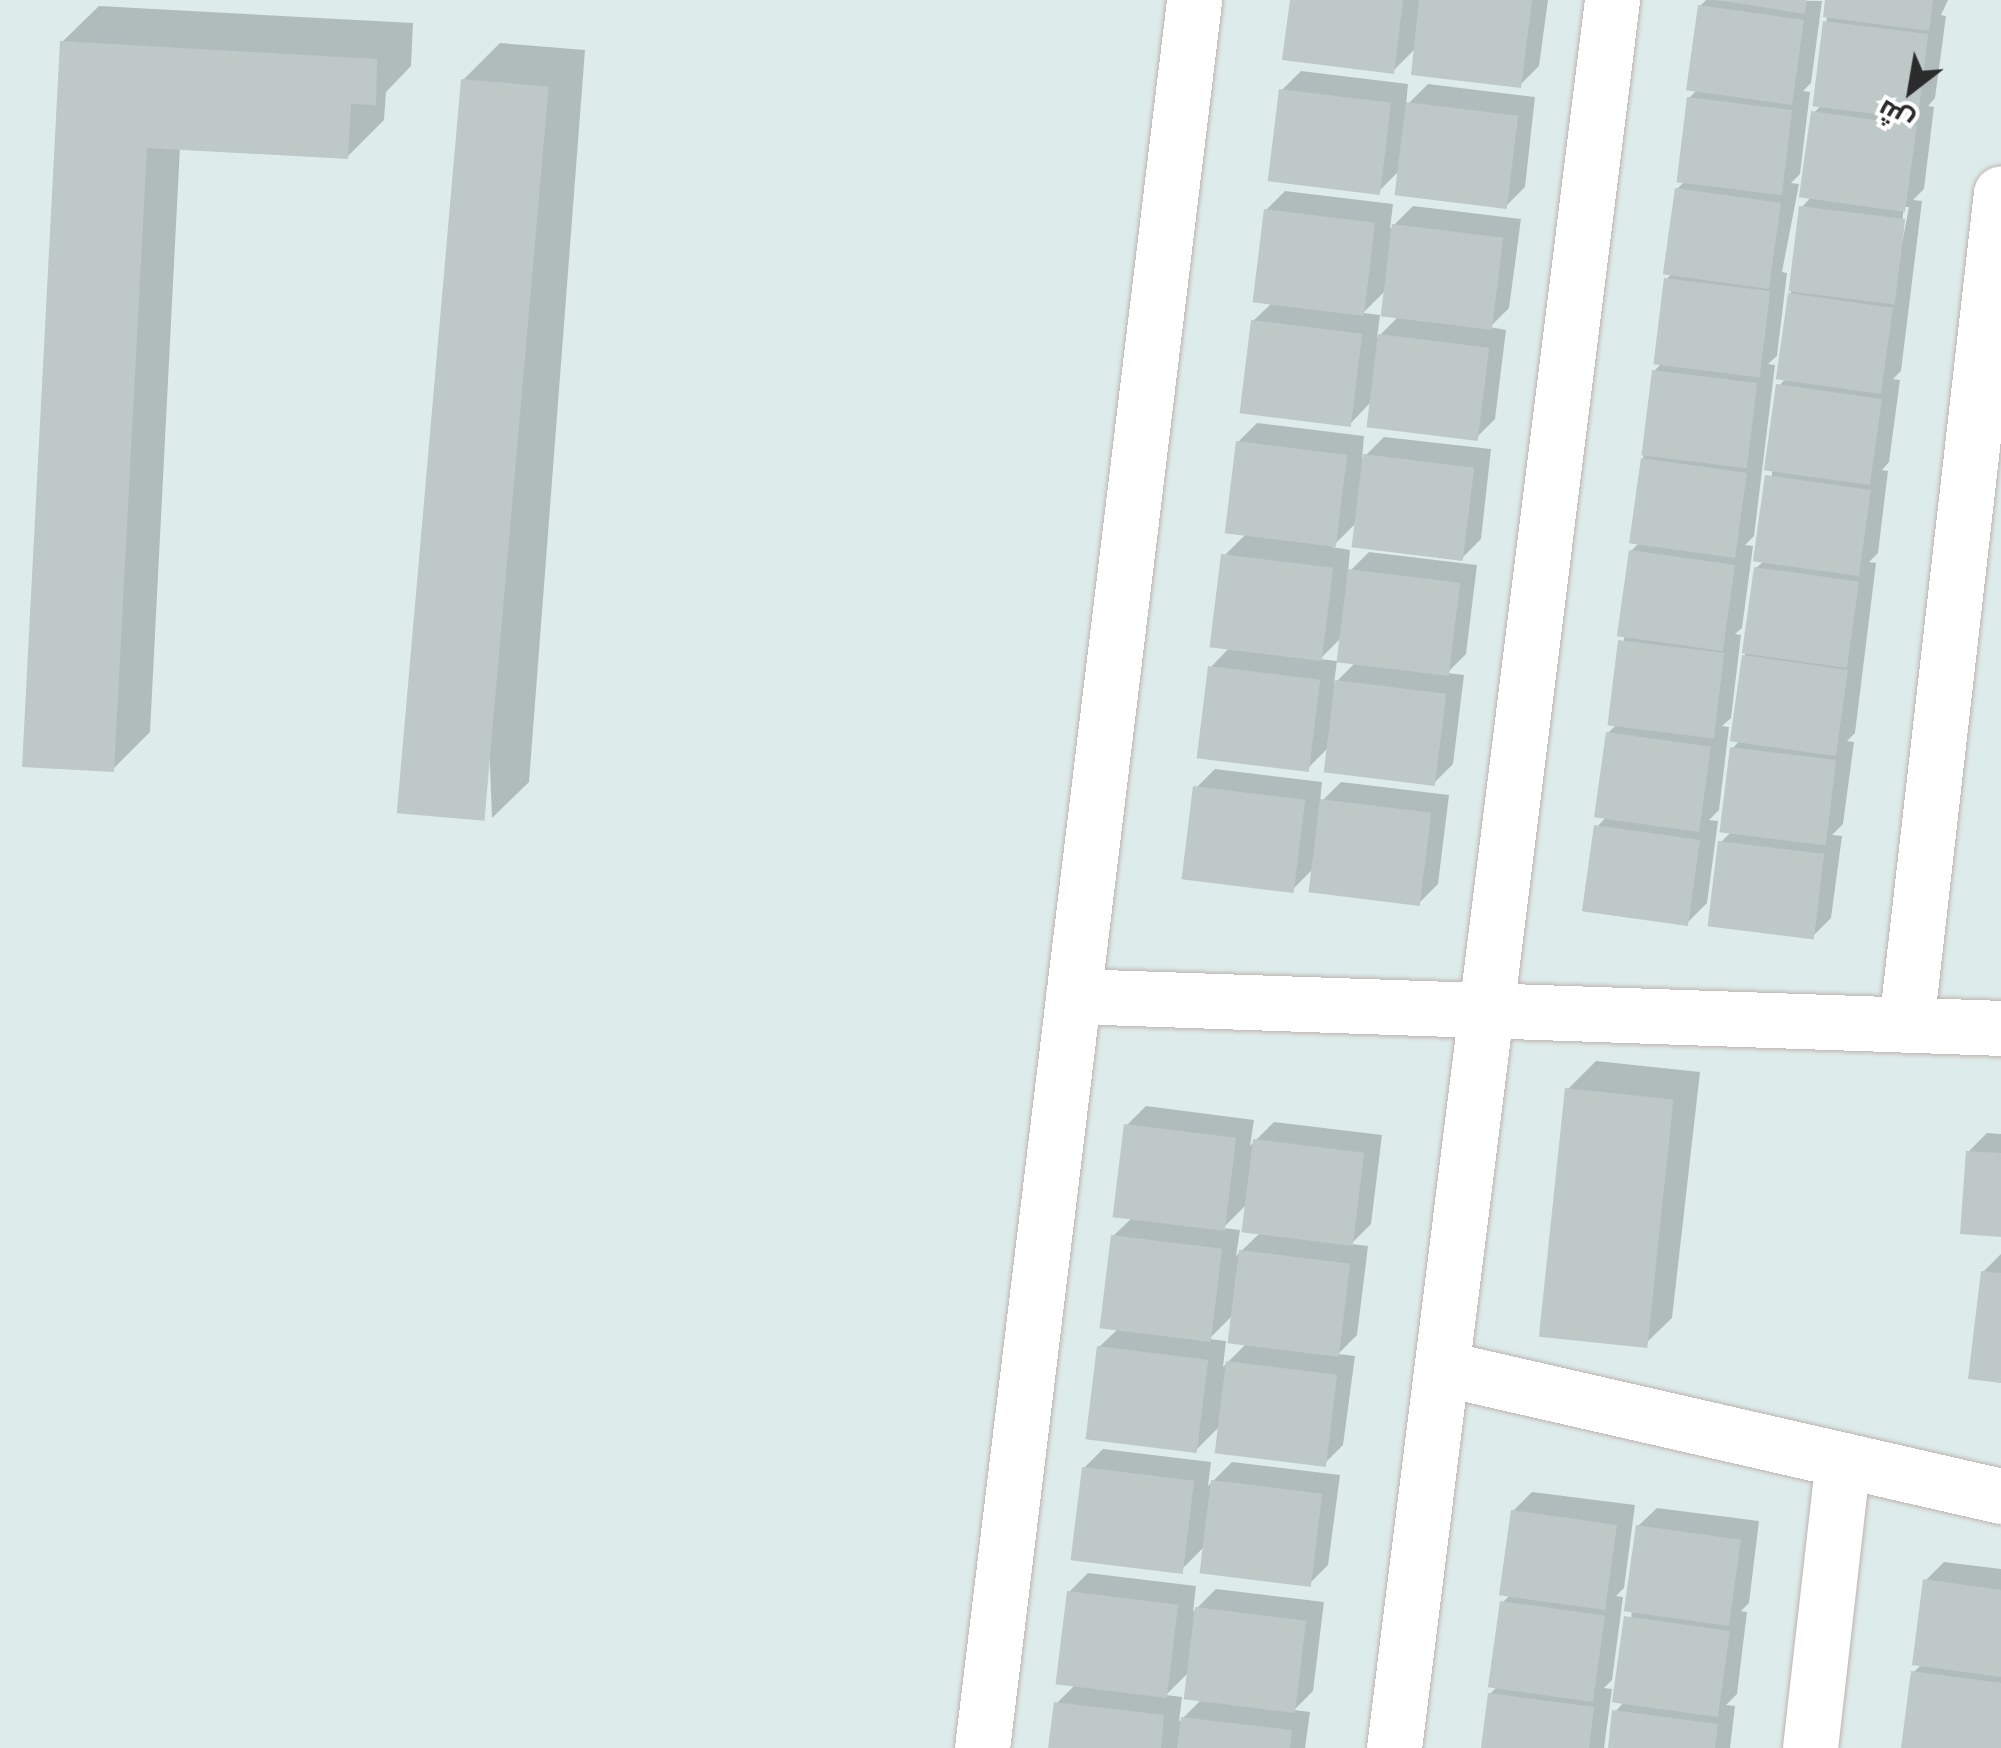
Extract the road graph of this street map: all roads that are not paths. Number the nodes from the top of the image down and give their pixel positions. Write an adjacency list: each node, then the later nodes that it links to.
1 (1194, 0): 4 (street)
2 (1612, 0): 5 (street)
3 (2001, 193): 6 (street)
4 (1073, 996): 5 (street); 11 (street)
5 (1486, 1010): 6 (street); 8 (street)
6 (1906, 1024): 7 (street)
7 (2001, 1028)
8 (1442, 1368): 9 (street); 12 (street)
9 (1843, 1460): 10 (street); 13 (street)
10 (2001, 1496)
11 (982, 1748)
12 (1394, 1748)
13 (1810, 1748)

